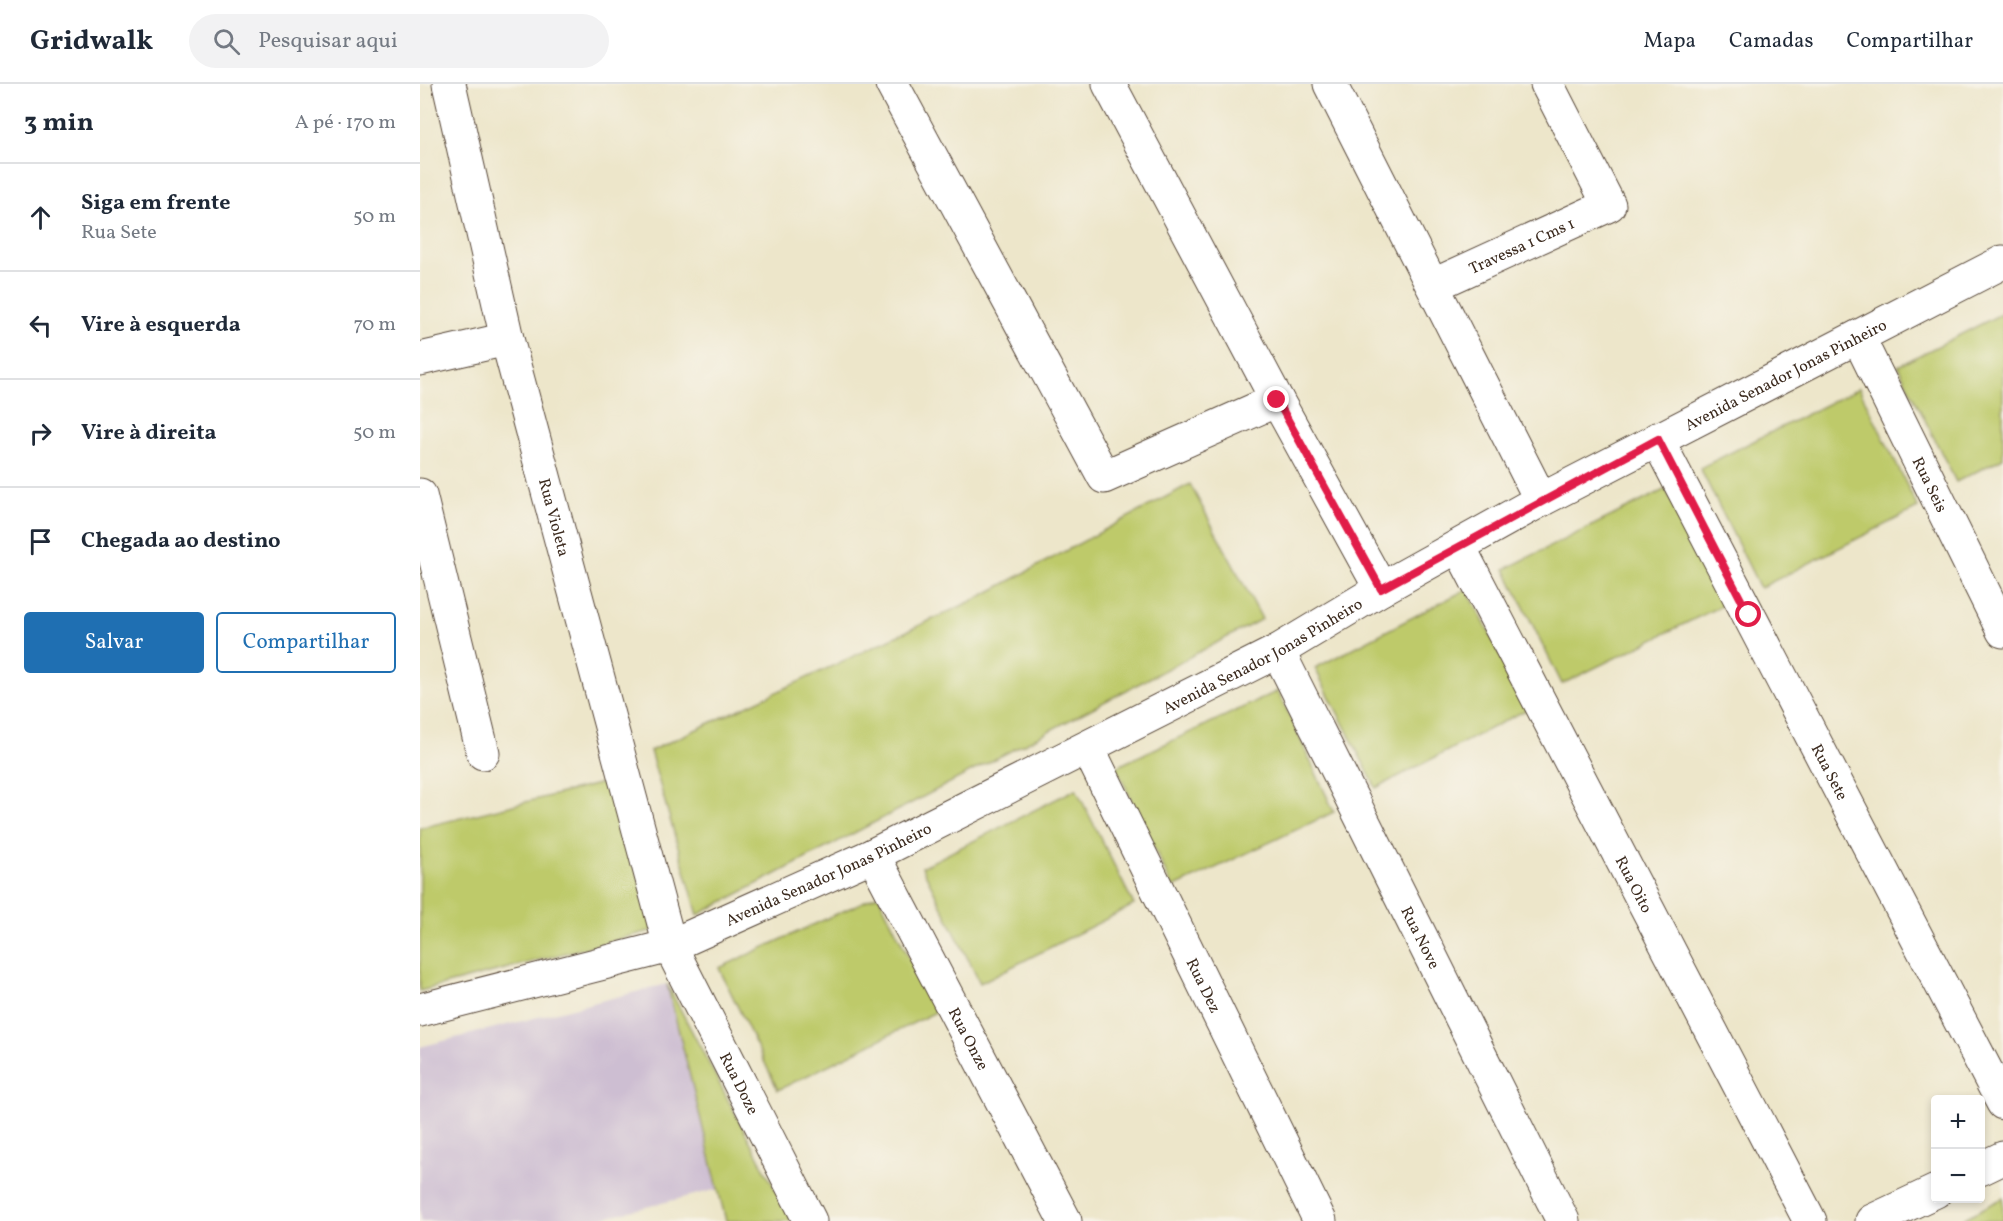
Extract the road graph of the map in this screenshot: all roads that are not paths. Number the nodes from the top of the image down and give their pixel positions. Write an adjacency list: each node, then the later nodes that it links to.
1 (449, 84): 9 (street, Rua Violeta)
2 (892, 84): 11 (street)
3 (1109, 84): 11 (street)
4 (1330, 84): 7 (street)
5 (1547, 84): 7 (street, Travessa 1 Cms 1)
6 (2003, 262): 8 (street, Avenida Senador Jonas Pinheiro)
7 (1434, 285): 14 (street)
8 (1858, 337): 12 (street, Avenida Senador Jonas Pinheiro); 17 (street, Rua Seis)
9 (507, 339): 10 (street); 22 (street, Rua Violeta)
10 (420, 359)
11 (1277, 400): 16 (street)
12 (1658, 439): 14 (street, Avenida Senador Jonas Pinheiro); 24 (street, Rua Sete)
13 (420, 495): 20 (street)
14 (1541, 500): 15 (street, Avenida Senador Jonas Pinheiro)
15 (1459, 548): 16 (street, Avenida Senador Jonas Pinheiro); 32 (street, Rua Oito)
16 (1381, 589): 18 (street, Avenida Senador Jonas Pinheiro)
17 (2003, 631)
18 (1278, 651): 19 (street, Avenida Senador Jonas Pinheiro); 31 (street, Rua Nove)
19 (1088, 748): 21 (street, Avenida Senador Jonas Pinheiro); 30 (street, Rua Dez)
20 (483, 753)
21 (873, 855): 22 (street, Avenida Senador Jonas Pinheiro); 29 (street, Rua Onze)
22 (670, 946): 23 (street, Avenida Senador Jonas Pinheiro); 28 (street, Rua Doze)
23 (420, 1010)
24 (2003, 1102)
25 (2003, 1158): 26 (street)
26 (1985, 1167)
27 (1931, 1193): 33 (street)
28 (810, 1221)
29 (1065, 1221)
30 (1320, 1221)
31 (1563, 1221)
32 (1810, 1221)
33 (1872, 1221)

